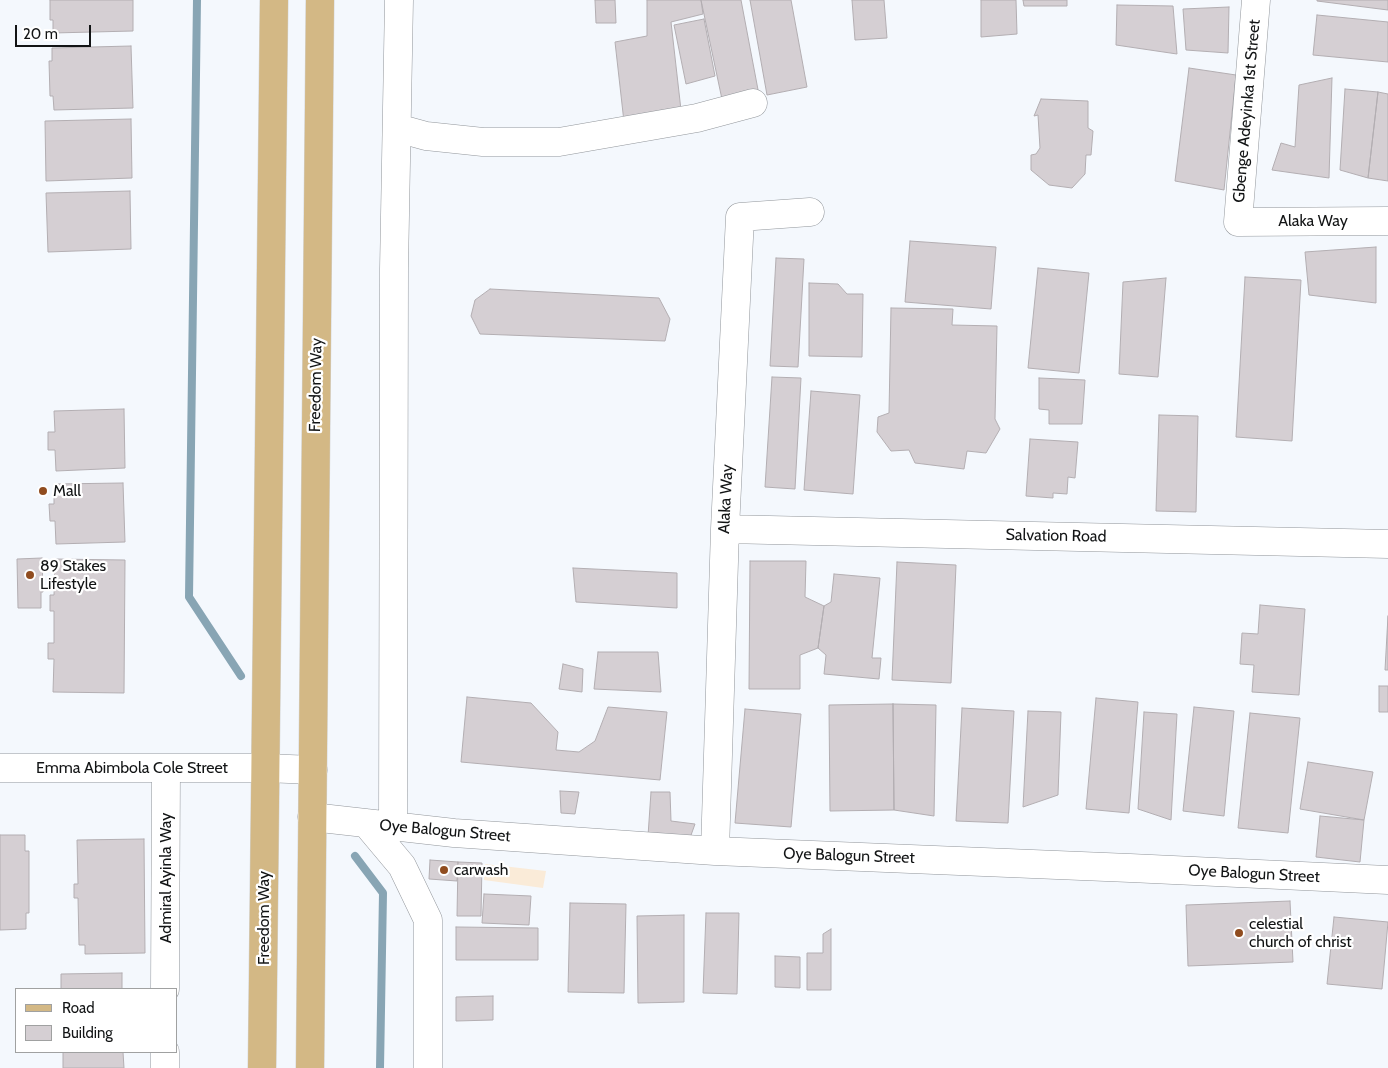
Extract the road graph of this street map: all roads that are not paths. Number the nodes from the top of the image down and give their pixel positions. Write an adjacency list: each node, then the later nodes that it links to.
1 (274, 0): 14 (main road, Freedom Way)
2 (320, 0): 15 (main road, Freedom Way)
3 (399, 0): 6 (street)
4 (1256, 0): 9 (street, Gbenge Adeyinka 1st Street)
5 (753, 103): 6 (street)
6 (396, 128): 18 (street)
7 (810, 212): 10 (street, Alaka Way)
8 (1388, 221): 9 (street, Alaka Way)
9 (1238, 222)
10 (725, 528): 11 (street, Salvation Road); 19 (street, Alaka Way)
11 (1388, 544)
12 (0, 768): 13 (street, Emma Abimbola Cole Street)
13 (166, 768): 14 (street, Emma Abimbola Cole Street); 21 (street, Admiral Ayinla Way)
14 (265, 768): 15 (street); 24 (main road, Freedom Way)
15 (313, 770): 16 (main road, Freedom Way)
16 (312, 817): 17 (street, Oye Balogun Street); 25 (main road, Freedom Way)
17 (366, 823): 18 (street, Oye Balogun Street); 26 (street)
18 (393, 827): 19 (street, Oye Balogun Street)
19 (715, 851): 20 (street, Oye Balogun Street)
20 (1388, 880)
21 (165, 988)
22 (165, 1053): 23 (street)
23 (165, 1068)
24 (262, 1068)
25 (310, 1068)
26 (428, 1068)

